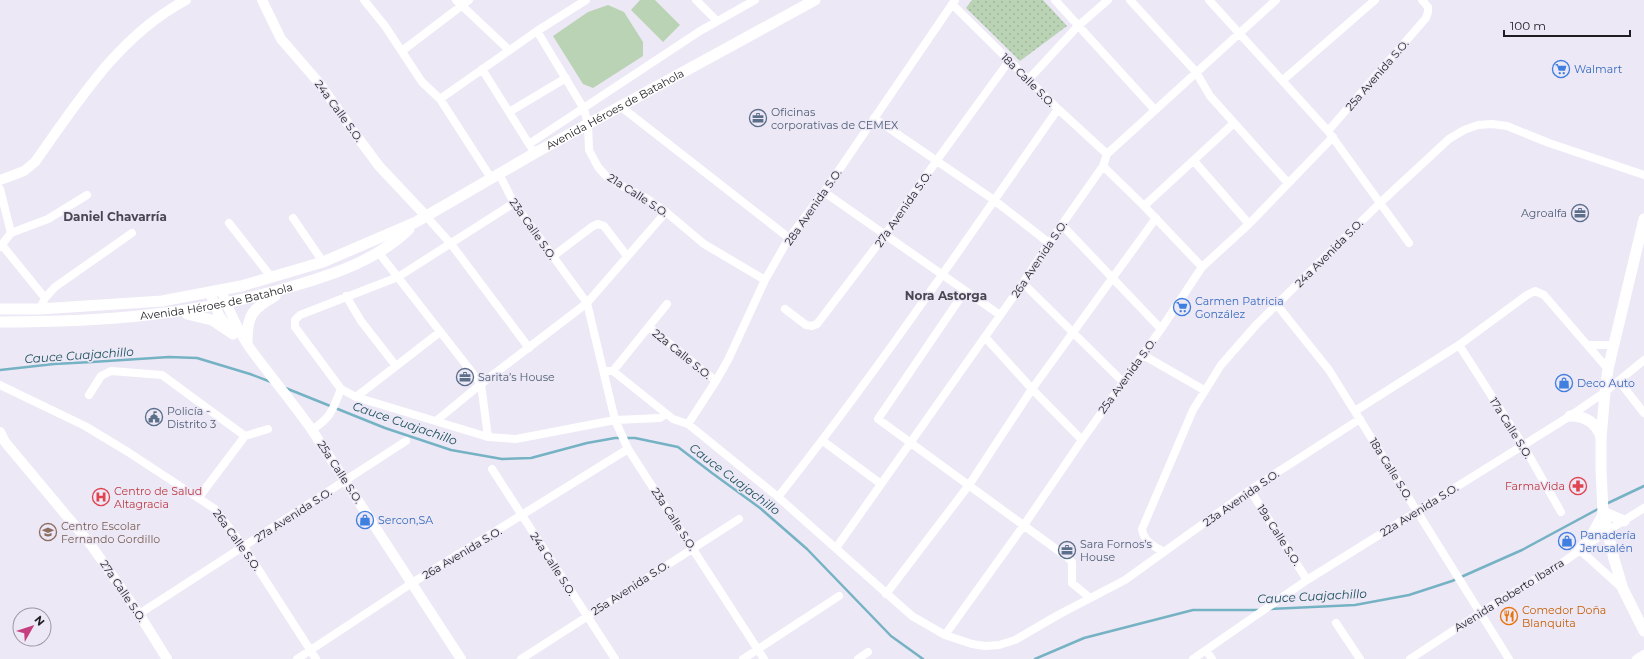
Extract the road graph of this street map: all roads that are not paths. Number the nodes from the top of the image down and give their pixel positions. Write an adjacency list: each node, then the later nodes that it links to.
1 (186, 0): 47 (street)
2 (262, 0): 57 (street, 24a Calle S.O.)
3 (364, 0): 23 (street, 23a Calle S.O.)
4 (469, 0): 17 (street)
5 (586, 0): 20 (street)
6 (696, 0): 18 (street)
7 (755, 0): 18 (street)
8 (815, 0): 31 (main road, Avenida Héroes de Batahola)
9 (1055, 0): 19 (street)
10 (1108, 0): 19 (street)
11 (1130, 0): 26 (street)
12 (1209, 0): 21 (street)
13 (1276, 0): 21 (street, 26a Avenida S.O.)
14 (1375, 0): 29 (street)
15 (1422, 0): 39 (street, 25a Avenida S.O.)
16 (953, 2): 24 (street, 18a Calle S.O.); 36 (street, 28a Avenida S.O.)
17 (459, 3): 22 (street); 23 (street)
18 (717, 21): 32 (street)
19 (1078, 26): 28 (street); 34 (street)
20 (537, 31): 22 (street); 27 (street, 21a Calle S.O.)
21 (1240, 33): 26 (street, 26a Avenida S.O.); 29 (street)
22 (509, 50): 25 (street)
23 (402, 51): 30 (street, 23a Calle S.O.)
24 (1009, 61): 28 (street, 18a Calle S.O.); 42 (street, 27a Avenida S.O.)
25 (482, 69): 30 (street); 35 (street)
26 (1196, 72): 34 (street, 26a Avenida S.O.); 37 (street)
27 (566, 78): 32 (street, 21a Calle S.O.); 35 (street)
28 (1028, 80): 33 (street, 18a Calle S.O.)
29 (1284, 80): 39 (street)
30 (440, 99): 46 (street, 23a Calle S.O.)
31 (620, 106): 38 (main road, Avenida Héroes de Batahola); 68 (street)
32 (584, 109): 38 (street, 21a Calle S.O.); 40 (street)
33 (1058, 109): 41 (street, 18a Calle S.O.); 52 (street)
34 (1154, 109): 41 (street, 26a Avenida S.O.)
35 (509, 112): 40 (street)
36 (874, 118): 42 (street); 50 (street, 28a Avenida S.O.)
37 (1234, 123): 43 (street); 48 (street)
38 (588, 124): 40 (main road, Avenida Héroes de Batahola); 56 (street, 21a Calle S.O.)
39 (1330, 134): 48 (street, 25a Avenida S.O.); 53 (street)
40 (532, 149): 46 (main road, Avenida Héroes de Batahola)
41 (1107, 154): 44 (street, 26a Avenida S.O.)
42 (937, 160): 52 (street); 67 (street, 27a Avenida S.O.)
43 (1194, 161): 55 (street); 63 (street)
44 (1103, 166): 55 (street); 64 (street, 26a Avenida S.O.)
45 (1644, 175): 53 (street, 24a Avenida S.O.)
46 (495, 176): 54 (street, 23a Calle S.O.); 57 (main road, Avenida Héroes de Batahola)
47 (0, 180)
48 (1288, 182): 63 (street, 25a Avenida S.O.)
49 (0, 189): 65 (street)
50 (824, 192): 67 (street); 68 (street, 28a Avenida S.O.)
51 (87, 195): 65 (street)
52 (994, 200): 69 (street); 78 (street)
53 (1381, 202): 70 (street); 92 (street, 24a Avenida S.O.)
54 (514, 203): 71 (street); 75 (street, 23a Calle S.O.)
55 (1144, 206): 59 (street)
56 (666, 212): 74 (street); 82 (street, 21a Calle S.O.)
57 (426, 216): 61 (main road, Avenida Héroes de Batahola); 71 (street)
58 (293, 218): 76 (street)
59 (1156, 218): 77 (street); 81 (street)
60 (1644, 219): 108 (main road)
61 (416, 222): 73 (main road, Avenida Héroes de Batahola); 76 (main road, Avenida Héroes de Batahola)
62 (229, 223): 80 (street)
63 (1249, 224): 77 (street, 25a Avenida S.O.)
64 (1062, 225): 69 (street, 26a Avenida S.O.); 81 (street)
65 (11, 233): 72 (street)
66 (132, 233): 88 (street)
67 (886, 235): 78 (street); 96 (street, 27a Avenida S.O.)
68 (789, 238): 82 (street, 28a Avenida S.O.)
69 (1049, 243): 83 (street, 26a Avenida S.O.)
70 (1410, 243)
71 (451, 244): 79 (street); 110 (street)
72 (1, 246): 88 (street)
73 (379, 253): 79 (street); 84 (main road, Avenida Héroes de Batahola)
74 (627, 256): 75 (street); 89 (street)
75 (552, 257): 89 (street, 23a Calle S.O.)
76 (323, 262): 80 (main road, Avenida Héroes de Batahola)
77 (1202, 267): 101 (street, 25a Avenida S.O.)
78 (943, 275): 86 (street); 144 (street)
79 (398, 277): 87 (street); 102 (street)
80 (272, 278): 85 (main road, Avenida Héroes de Batahola)
81 (1113, 278): 101 (street); 103 (street)
82 (765, 280): 117 (street, 28a Avenida S.O.)
83 (1023, 283): 98 (street, 26a Avenida S.O.); 103 (street)
84 (287, 288): 90 (main road, Avenida Héroes de Batahola); 109 (main road)
85 (215, 291): 90 (street, 25a Calle S.O.); 93 (street, 25a Calle S.O.); 95 (main road, Avenida Héroes de Batahola)
86 (966, 291): 98 (street); 145 (street)
87 (346, 296): 113 (street); 122 (street)
88 (45, 298): 95 (street)
89 (587, 303): 110 (street); 115 (street, 23a Calle S.O.)
90 (226, 304): 93 (main road, Avenida Héroes de Batahola); 109 (street, 25a Calle S.O.)
91 (667, 304): 100 (street)
92 (1277, 305): 124 (street, 24a Avenida S.O.); 128 (street, 18a Calle S.O.)
93 (215, 306): 97 (main road, Avenida Héroes de Batahola); 104 (street, 25a Calle S.O.)
94 (0, 309): 95 (main road, Avenida Héroes de Batahola)
95 (40, 309)
96 (785, 309)
97 (179, 312): 99 (main road, Avenida Héroes de Batahola); 104 (main road)
98 (1000, 315): 105 (street, 26a Avenida S.O.)
99 (0, 322)
100 (649, 327): 116 (street); 117 (street, 22a Calle S.O.)
101 (1161, 329): 111 (street, 25a Avenida S.O.)
102 (440, 332): 113 (street); 120 (street)
103 (1073, 333): 119 (street); 123 (street)
104 (233, 334): 109 (street, 25a Calle S.O.)
105 (985, 337): 123 (street); 145 (street, 26a Avenida S.O.)
106 (1459, 345): 107 (street); 128 (street); 146 (street, 17a Calle S.O.)
107 (1588, 345): 108 (street); 114 (street)
108 (1614, 345): 114 (main road)
109 (249, 346): 137 (street, 25a Calle S.O.)
110 (529, 348): 120 (street)
111 (1143, 355): 119 (street, 25a Avenida S.O.); 124 (street)
112 (1644, 360): 118 (street, 22a Avenida S.O.)
113 (396, 366): 127 (street)
114 (1608, 369): 125 (main road)
115 (604, 371): 116 (street); 133 (street, 23a Calle S.O.)
116 (614, 371): 130 (street)
117 (716, 381): 135 (street, 28a Avenida S.O.)
118 (1619, 381): 125 (street, 22a Avenida S.O.); 129 (street)
119 (1123, 382): 142 (street, 25a Avenida S.O.)
120 (481, 384): 134 (street); 140 (street)
121 (0, 385): 153 (street, 26a Calle S.O.)
122 (341, 389): 127 (street); 137 (street)
123 (1032, 389): 142 (street); 151 (street)
124 (1204, 390): 168 (street, 24a Avenida S.O.)
125 (1604, 392): 131 (street, 22a Avenida S.O.); 141 (main road)
126 (89, 395): 139 (street)
127 (356, 397): 134 (street)
128 (1356, 411): 132 (street, 18a Calle S.O.)
129 (1644, 413)
130 (666, 414): 133 (street); 135 (street)
131 (1570, 416): 141 (main road); 146 (street, 22a Avenida S.O.)
132 (1360, 419): 152 (street, 23a Avenida S.O.); 157 (street, 18a Calle S.O.)
133 (615, 420): 140 (street); 147 (street, 23a Calle S.O.)
134 (436, 421): 140 (street)
135 (688, 424): 154 (street, 23a Avenida S.O.)
136 (268, 429): 139 (street)
137 (312, 430): 149 (street, 25a Calle S.O.)
138 (0, 432): 176 (street, 27a Calle S.O.)
139 (245, 436): 153 (street)
140 (488, 437)
141 (1601, 438): 155 (main road)
142 (1082, 440): 162 (street, 25a Avenida S.O.)
143 (406, 441): 149 (street, 27a Avenida S.O.)
144 (823, 441): 150 (street); 154 (street)
145 (910, 442): 150 (street, 26a Avenida S.O.); 151 (street)
146 (1523, 445): 157 (street, 22a Avenida S.O.); 158 (street, 17a Calle S.O.)
147 (627, 446): 159 (street, 26a Avenida S.O.); 165 (street, 23a Calle S.O.)
148 (492, 469): 159 (street, 24a Calle S.O.)
149 (345, 480): 164 (street, 27a Avenida S.O.); 170 (street, 25a Calle S.O.)
150 (881, 484): 166 (street, 26a Avenida S.O.)
151 (969, 485): 162 (street); 172 (street)
152 (1250, 490): 168 (street, 23a Avenida S.O.); 169 (street, 19a Calle S.O.)
153 (199, 497): 164 (street, 26a Calle S.O.)
154 (778, 497): 166 (street, 23a Avenida S.O.)
155 (1603, 508): 161 (main road); 163 (main road); 167 (main road)
156 (1644, 508): 161 (street, Avenida Roberto Ibarra)
157 (1418, 512): 169 (street, 22a Avenida S.O.); 175 (street, 18a Calle S.O.)
158 (1561, 512)
159 (522, 516): 170 (street, 26a Avenida S.O.); 177 (street, 24a Calle S.O.)
160 (739, 519): 165 (street, 25a Avenida S.O.)
161 (1624, 521): 163 (street, Avenida Roberto Ibarra)
162 (1024, 525): 174 (street); 180 (street, 25a Avenida S.O.)
163 (1608, 531): 167 (street, Avenida Roberto Ibarra); 171 (main road)
164 (244, 547): 176 (street, 27a Avenida S.O.); 182 (street, 26a Calle S.O.)
165 (692, 548): 177 (street, 25a Avenida S.O.); 181 (street, 23a Calle S.O.)
166 (836, 548): 172 (street, 23a Avenida S.O.)
167 (1580, 550): 171 (street); 175 (street, Avenida Roberto Ibarra)
168 (1164, 552): 174 (street, 23a Avenida S.O.)
169 (1307, 580): 183 (street, 22a Avenida S.O.)
170 (412, 583): 182 (street, 26a Avenida S.O.); 189 (street, 25a Calle S.O.)
171 (1623, 589): 179 (main road)
172 (886, 594): 180 (street, 23a Avenida S.O.)
173 (839, 596): 181 (street)
174 (1090, 598): 180 (street, 23a Avenida S.O.)
175 (1480, 612): 198 (street, Avenida Roberto Ibarra); 199 (street, 18a Calle S.O.)
176 (139, 614): 186 (street, 27a Calle S.O.)
177 (587, 616): 190 (street, 25a Avenida S.O.); 191 (street, 24a Calle S.O.)
178 (1336, 623): 197 (street)
179 (1644, 631)
180 (945, 635)
181 (758, 649): 192 (street); 193 (street, 23a Calle S.O.)
182 (310, 650): 187 (street, 26a Avenida S.O.); 188 (street, 26a Calle S.O.)
183 (1206, 650): 195 (street, 22a Avenida S.O.); 196 (street)
184 (868, 652): 194 (street)
185 (1644, 654): 200 (street)
186 (167, 659)
187 (297, 659)
188 (316, 659)
189 (462, 659)
190 (521, 659)
191 (615, 659)
192 (743, 659)
193 (764, 659)
194 (858, 659)
195 (1193, 659)
196 (1212, 659)
197 (1360, 659)
198 (1410, 659)
199 (1509, 659)
200 (1636, 659)

